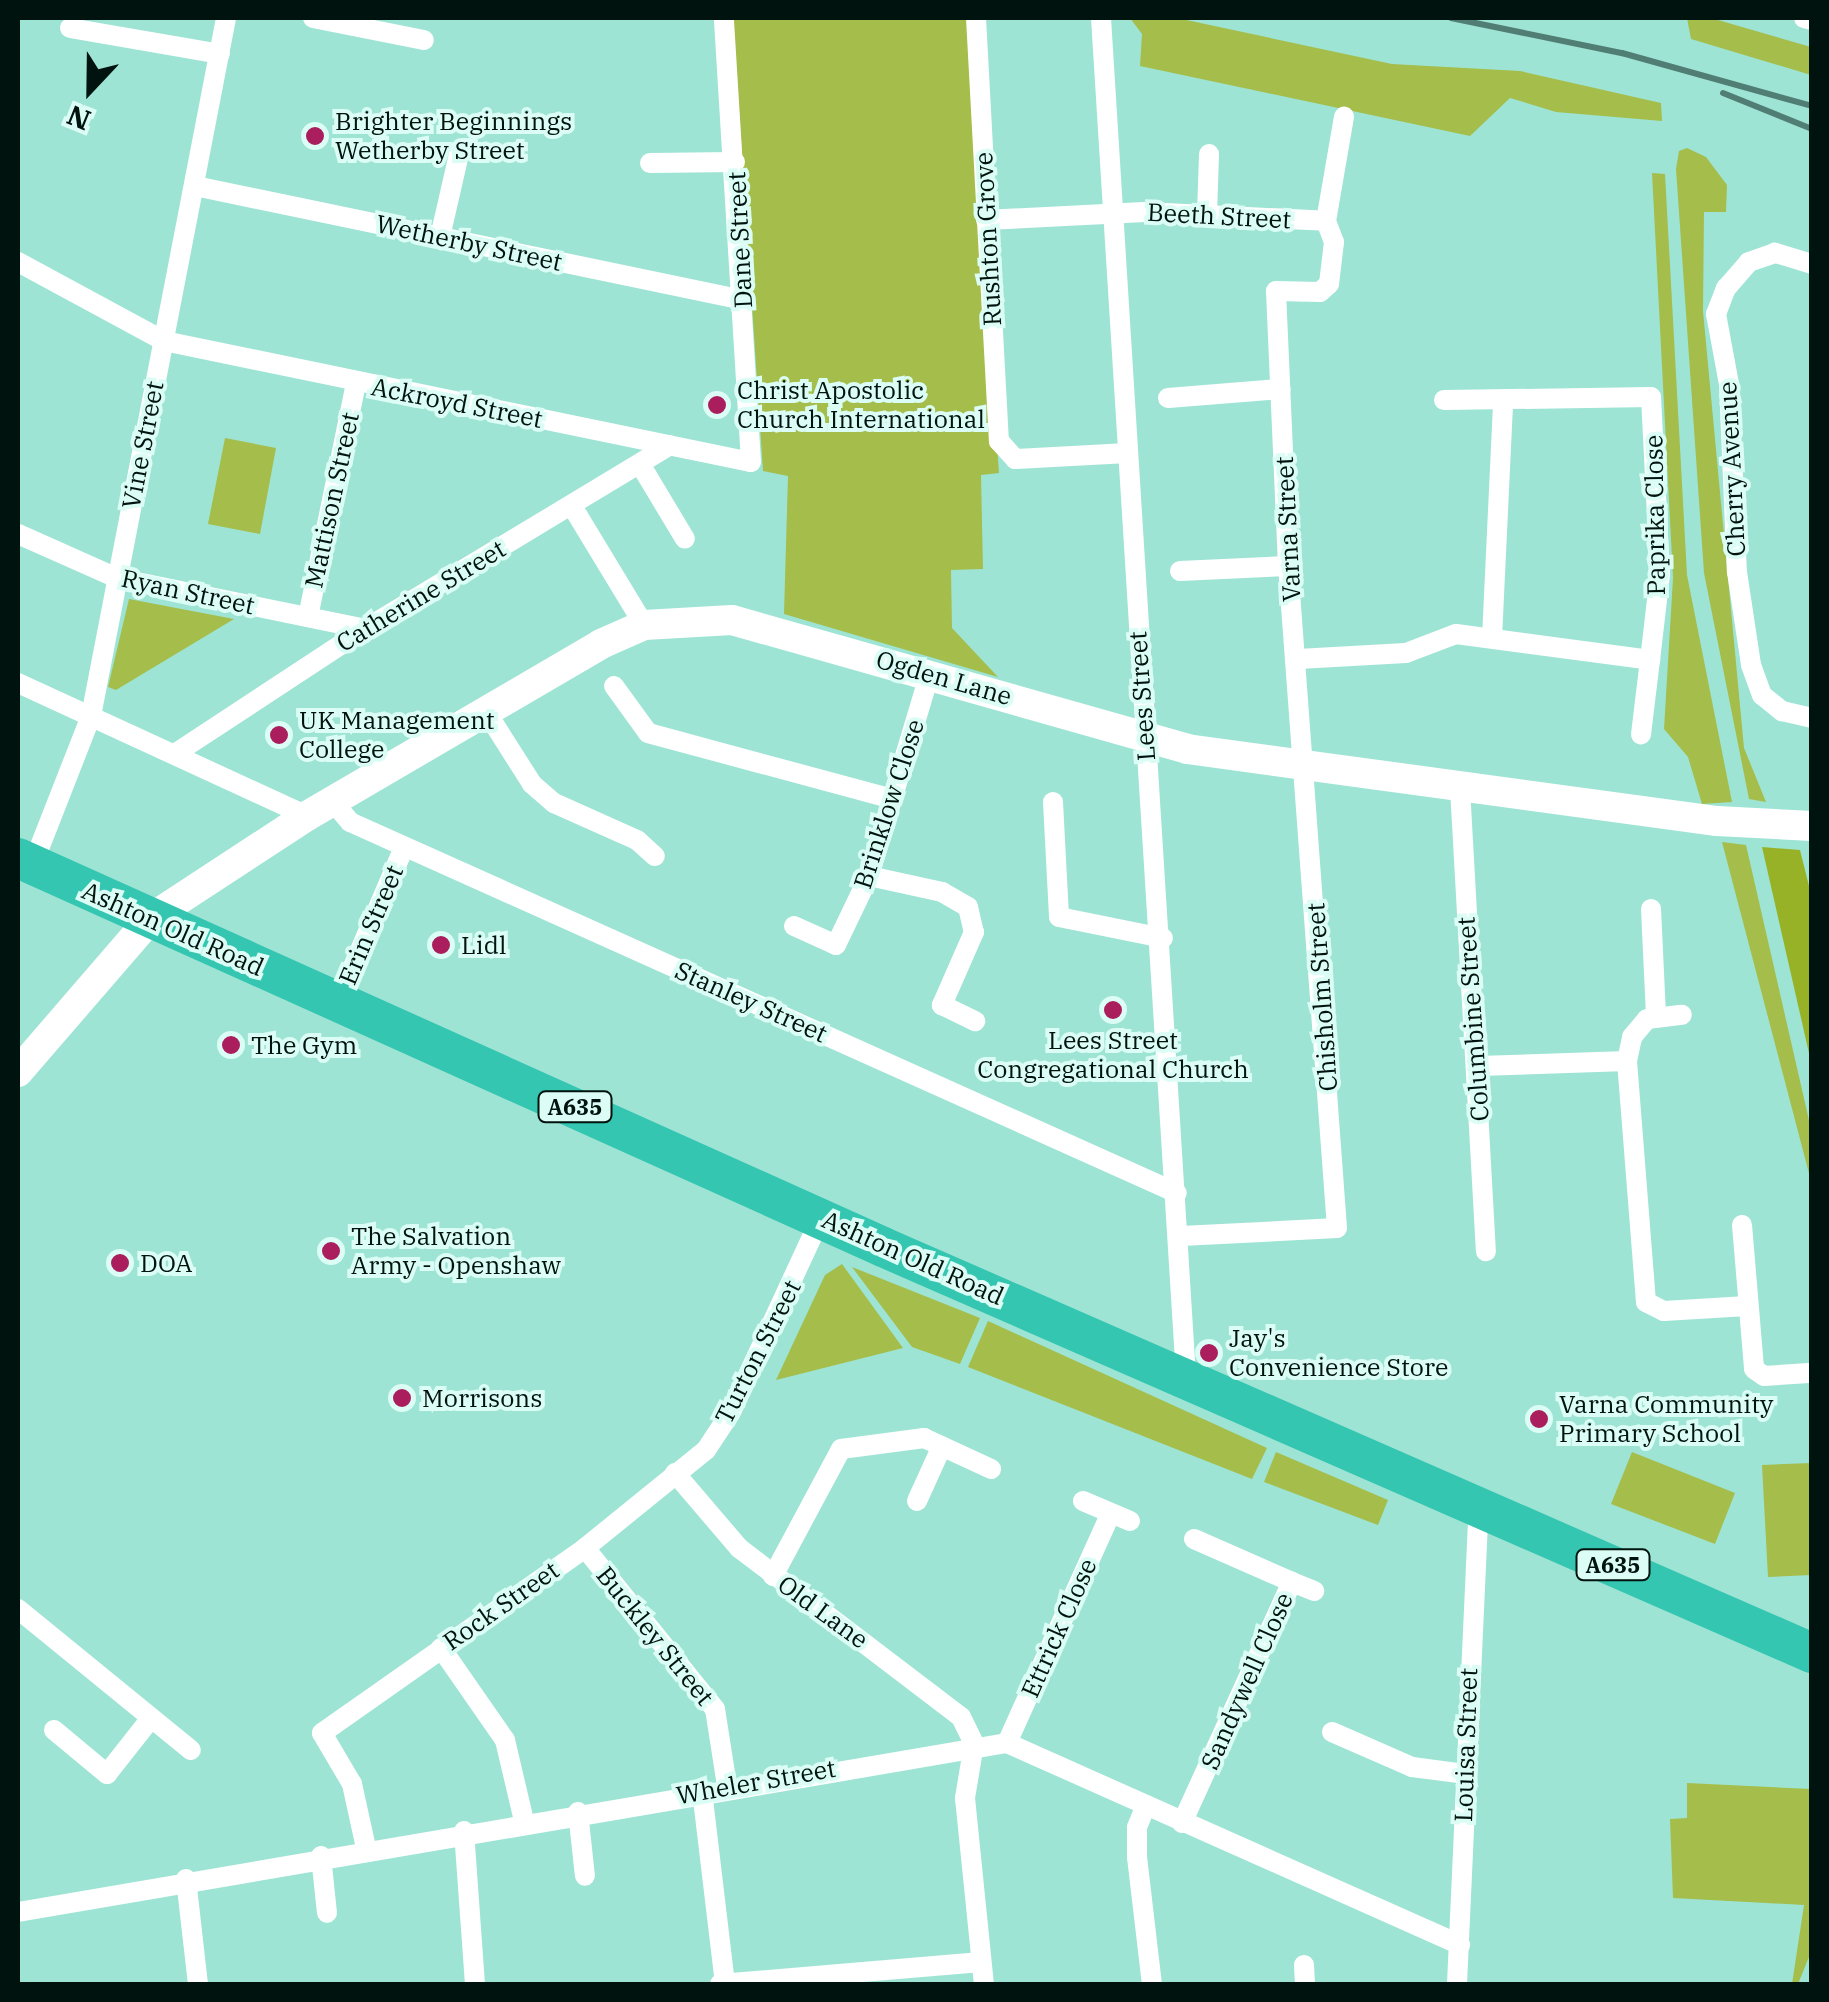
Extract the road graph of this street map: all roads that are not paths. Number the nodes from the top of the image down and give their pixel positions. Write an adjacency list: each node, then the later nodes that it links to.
1 (226, 18): 10 (street, Vine Street)
2 (313, 18): 9 (street)
3 (724, 18): 14 (street, Dane Street)
4 (976, 18): 19 (street, Rushton Grove)
5 (1102, 18): 17 (street, Lees Street)
6 (1804, 18): 7 (street)
7 (1812, 20)
8 (70, 28): 10 (street)
9 (424, 40)
10 (220, 54): 16 (street, Vine Street)
11 (1344, 117): 20 (street)
12 (460, 150): 21 (street)
13 (1209, 154): 18 (street)
14 (735, 162): 15 (street); 24 (street, Dane Street)
15 (650, 163)
16 (195, 186): 21 (street, Wetherby Street); 25 (street, Vine Street)
17 (1112, 213): 18 (street, Beeth Street); 19 (street, Beeth Street); 32 (street, Lees Street)
18 (1207, 214): 20 (street, Beeth Street)
19 (986, 220): 32 (street, Rushton Grove)
20 (1326, 221): 27 (street, Varna Street)
21 (440, 237): 24 (street, Wetherby Street)
22 (18, 262): 25 (street, Ackroyd Street)
23 (1812, 264): 52 (street, Cherry Avenue)
24 (743, 300): 33 (street, Dane Street)
25 (164, 341): 26 (street, Ackroyd Street); 40 (street, Vine Street)
26 (356, 383): 31 (street, Ackroyd Street); 41 (street, Mattison Street)
27 (1281, 390): 28 (street); 38 (street, Varna Street)
28 (1168, 398)
29 (1444, 400): 30 (street, Paprika Close)
30 (1503, 400): 44 (street); 46 (street, Paprika Close)
31 (670, 446): 33 (street, Ackroyd Street); 34 (street, Catherine Street)
32 (1128, 453): 54 (street, Lees Street)
33 (751, 462)
34 (640, 464): 35 (street, Catherine Street); 37 (street)
35 (572, 506): 42 (street); 43 (street, Catherine Street)
36 (18, 534): 40 (street, Ryan Street)
37 (685, 539)
38 (1288, 566): 39 (street); 45 (street, Varna Street)
39 (1180, 571)
40 (117, 578): 41 (street, Ryan Street); 51 (street, Vine Street)
41 (308, 617): 43 (street, Ryan Street)
42 (644, 625): 47 (street, Ogden Lane); 50 (street, Ogden Lane)
43 (364, 629): 55 (street, Catherine Street)
44 (1492, 638): 45 (street); 46 (street)
45 (1298, 659): 56 (street, Varna Street)
46 (1650, 660): 53 (street, Paprika Close)
47 (930, 673): 54 (street, Ogden Lane); 58 (street, Brinklow Close)
48 (18, 683): 51 (street, Stanley Street)
49 (614, 686): 58 (street)
50 (487, 713): 60 (street, Ogden Lane); 63 (street)
51 (91, 716): 55 (street, Stanley Street); 64 (street, Vine Street)
52 (1812, 718)
53 (1642, 734)
54 (1143, 736): 56 (street, Ogden Lane); 69 (street, Lees Street)
55 (176, 752): 60 (street, Stanley Street)
56 (1306, 766): 57 (street, Ogden Lane); 80 (street, Chisholm Street)
57 (1460, 788): 61 (street, Ogden Lane); 76 (street, Columbine Street)
58 (893, 798): 65 (street, Brinklow Close)
59 (1053, 802): 69 (street)
60 (320, 808): 62 (street, Stanley Street); 67 (street, Ogden Lane)
61 (1812, 826)
62 (404, 847): 70 (street, Erin Street); 77 (street, Stanley Street)
63 (656, 856)
64 (25, 861): 67 (highway, Ashton Old Road / A635)
65 (869, 876): 68 (street, Brinklow Close); 73 (street)
66 (1651, 910): 71 (street)
67 (151, 918): 70 (highway, Ashton Old Road / A635); 74 (street, Ogden Lane)
68 (794, 926)
69 (1164, 938): 77 (street, Lees Street)
70 (338, 1002): 78 (highway, Ashton Old Road / A635)
71 (1656, 1015): 72 (street); 75 (street)
72 (1682, 1015)
73 (975, 1021)
74 (24, 1054)
75 (1628, 1060): 76 (street); 82 (street)
76 (1479, 1066): 81 (street, Columbine Street)
77 (1177, 1193): 80 (street, Lees Street)
78 (822, 1218): 84 (highway, Ashton Old Road / A635); 87 (street, Turton Street)
79 (1742, 1225): 82 (street)
80 (1182, 1236): 84 (street, Lees Street)
81 (1486, 1251)
82 (1747, 1306): 83 (street)
83 (1810, 1373)
84 (1186, 1375): 90 (highway, Ashton Old Road / A635)
85 (942, 1446): 86 (street); 89 (street); 93 (street)
86 (991, 1469)
87 (675, 1473): 92 (street, Rock Street); 93 (street, Old Lane)
88 (1084, 1501): 102 (street, Ettrick Close)
89 (917, 1502)
90 (1479, 1505): 98 (highway, Ashton Old Road / A635); 105 (street, Louisa Street)
91 (1194, 1539): 94 (street, Sandywell Close)
92 (585, 1548): 97 (street, Rock Street); 106 (street, Buckley Street)
93 (773, 1576): 103 (street, Old Lane)
94 (1292, 1582): 95 (street); 111 (street, Sandywell Close)
95 (1314, 1591)
96 (18, 1609): 99 (street)
97 (441, 1648): 110 (street); 113 (street, Rock Street)
98 (1809, 1652)
99 (151, 1718): 100 (street); 104 (street)
100 (54, 1730)
101 (1332, 1732): 105 (street)
102 (1007, 1743): 103 (street, Wheler Street); 108 (street, Wheler Street)
103 (974, 1744): 106 (street, Wheler Street); 120 (street)
104 (190, 1750)
105 (1465, 1774): 119 (street, Louisa Street)
106 (727, 1786): 107 (street, Wheler Street)
107 (702, 1791): 109 (street, Wheler Street); 123 (street)
108 (1146, 1805): 111 (street, Wheler Street); 125 (street)
109 (578, 1812): 110 (street, Wheler Street); 115 (street)
110 (524, 1821): 112 (street, Wheler Street)
111 (1182, 1823): 119 (street, Wheler Street)
112 (464, 1832): 113 (street, Wheler Street); 122 (street)
113 (366, 1848): 114 (street, Wheler Street)
114 (322, 1856): 116 (street, Wheler Street); 118 (street)
115 (585, 1876)
116 (186, 1879): 117 (street, Wheler Street); 121 (street)
117 (18, 1912)
118 (327, 1913)
119 (1460, 1945): 126 (street, Louisa Street)
120 (981, 1962): 123 (street); 124 (street)
121 (198, 1984)
122 (475, 1984)
123 (722, 1984)
124 (984, 1984)
125 (1152, 1984)
126 (1457, 1984)

